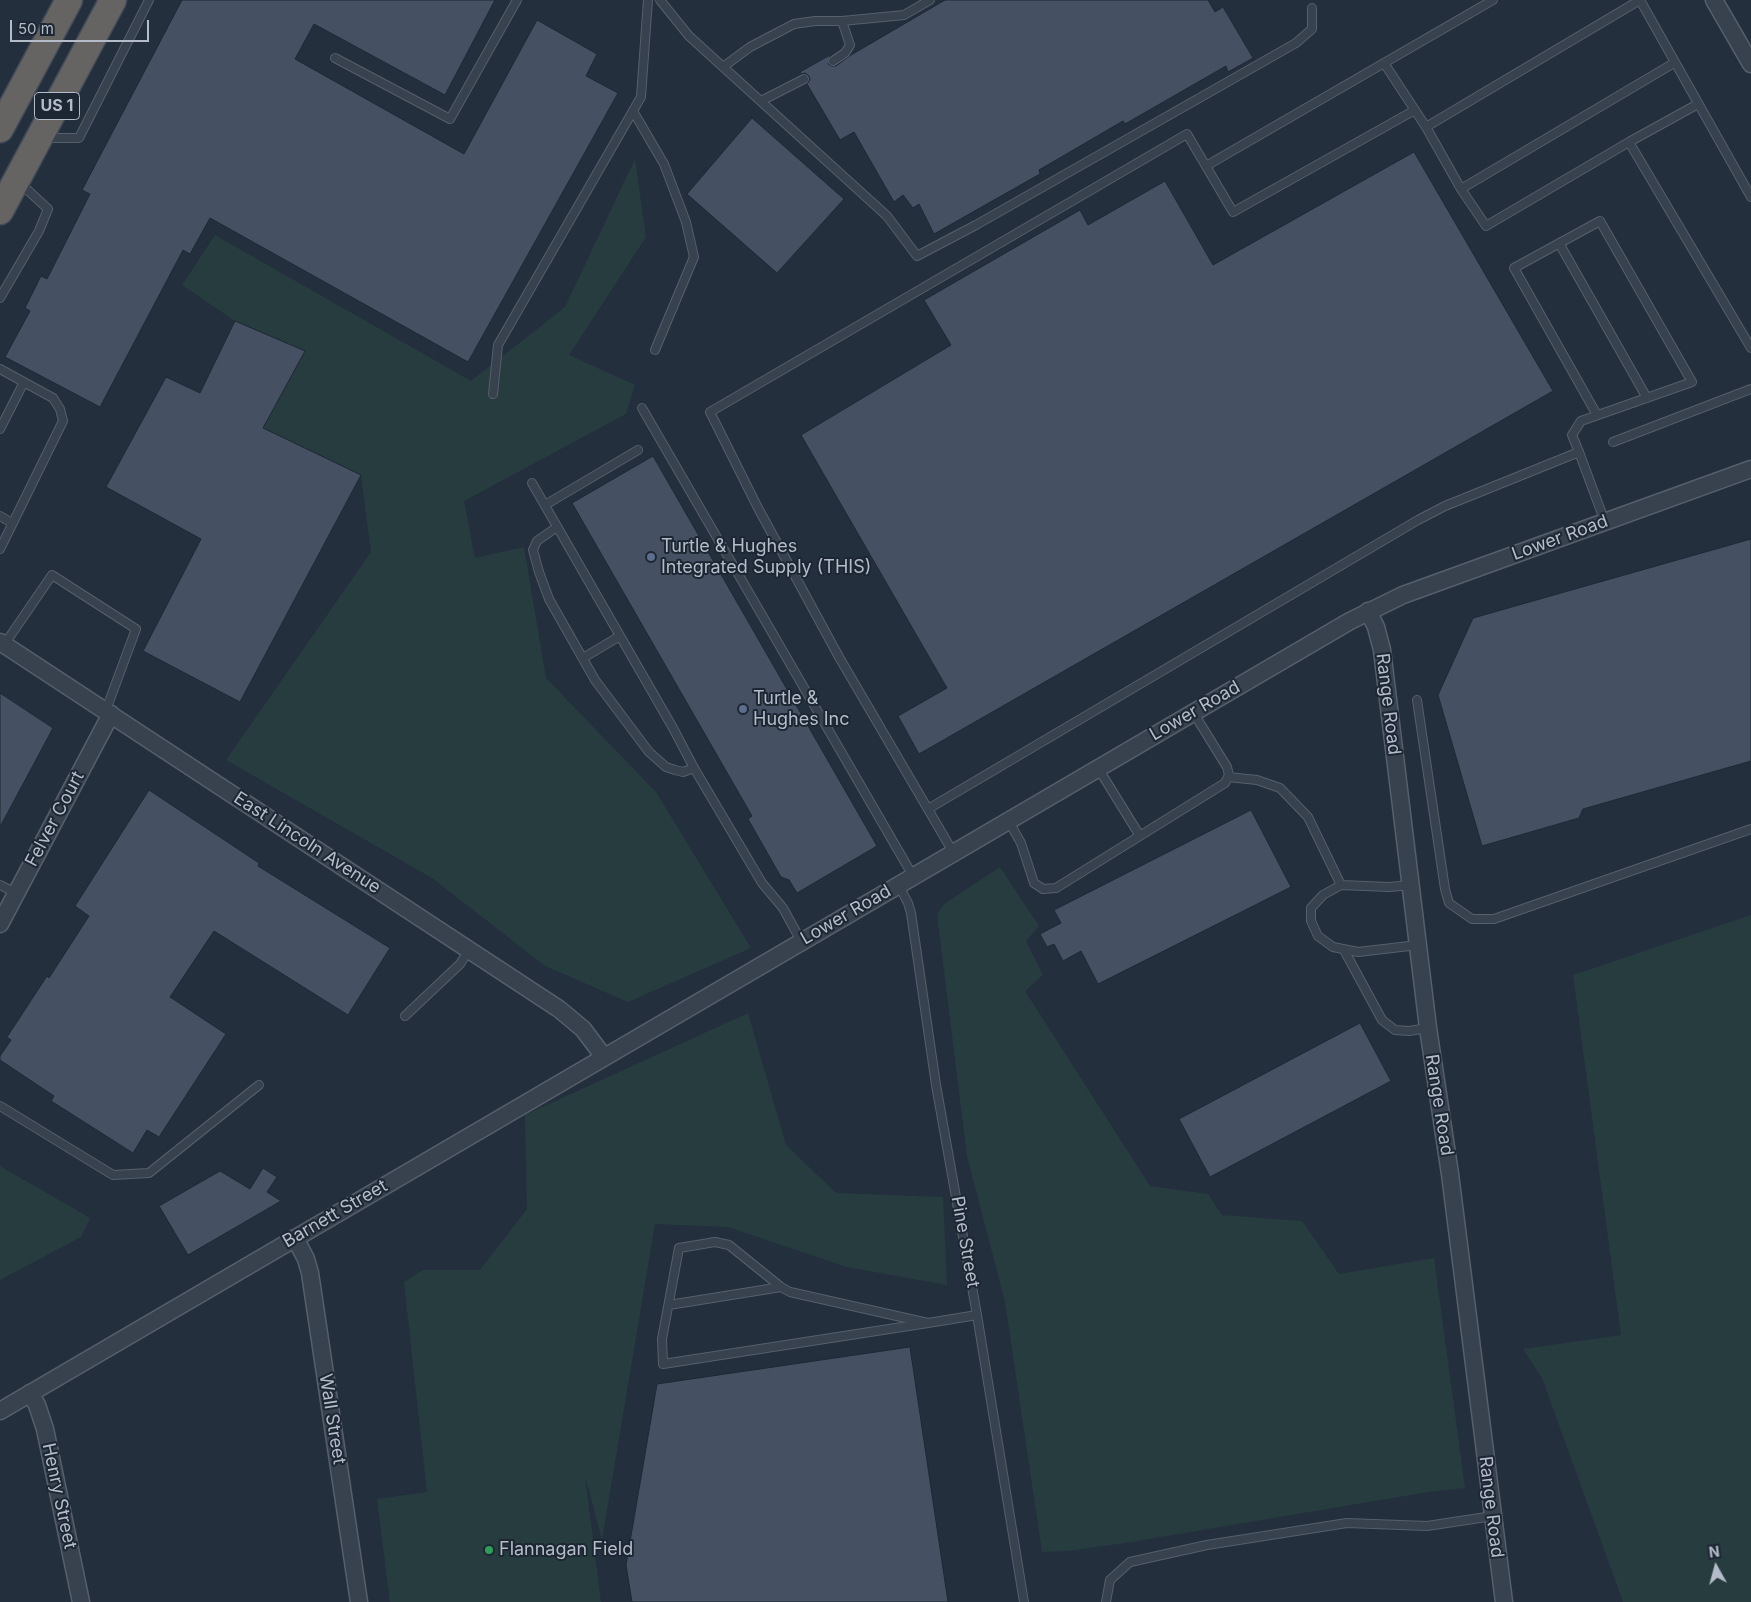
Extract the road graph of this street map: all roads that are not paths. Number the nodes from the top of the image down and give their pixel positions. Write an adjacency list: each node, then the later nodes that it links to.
1 (69, 0): 25 (highway, US 1)
2 (113, 0): 26 (highway, US 1)
3 (149, 0): 26 (lane)
4 (517, 0): 13 (lane)
5 (648, 0): 23 (lane)
6 (660, 0): 18 (lane)
7 (930, 0): 12 (lane)
8 (1493, 0): 15 (lane)
9 (1640, 0): 16 (lane); 24 (lane)
10 (1714, 0): 17 (street)
11 (1312, 8): 20 (lane)
12 (842, 21): 14 (lane); 18 (lane)
13 (335, 58)
14 (833, 61)
15 (1384, 63): 22 (lane); 28 (lane)
16 (1674, 63): 21 (lane); 30 (lane)
17 (1751, 64)
18 (723, 67): 20 (lane)
19 (804, 79): 20 (lane)
20 (761, 102)
21 (1698, 104): 27 (lane); 31 (lane)
22 (1415, 110): 24 (lane); 28 (lane)
23 (633, 111): 36 (lane); 40 (lane)
24 (1426, 127): 30 (lane)
25 (0, 129)
26 (39, 138): 29 (highway, US 1)
27 (1629, 142): 30 (lane); 35 (lane)
28 (1206, 166): 66 (lane)
29 (17, 180): 32 (highway, US 1); 34 (lane)
30 (1461, 188)
31 (1751, 197)
32 (0, 212)
33 (1559, 243): 41 (lane); 41 (lane); 43 (lane)
34 (0, 298)
35 (1751, 348)
36 (655, 350)
37 (0, 369): 38 (lane)
38 (24, 382): 44 (lane); 53 (lane)
39 (1751, 389): 45 (lane)
40 (493, 394)
41 (1646, 398): 43 (lane)
42 (642, 408): 71 (lane)
43 (1597, 415): 47 (lane)
44 (0, 429)
45 (1613, 442)
46 (638, 450): 50 (lane)
47 (1579, 452): 52 (lane); 66 (lane)
48 (1751, 468): 52 (street, Lower Road)
49 (532, 483): 50 (lane)
50 (544, 505): 54 (lane)
51 (0, 516): 53 (lane)
52 (1605, 522): 56 (street, Lower Road)
53 (12, 523): 55 (lane)
54 (557, 527): 57 (lane); 59 (lane)
55 (0, 549)
56 (1368, 611): 62 (street, Lower Road); 75 (street, Range Road)
57 (620, 636): 59 (lane); 63 (lane)
58 (2, 643): 61 (street, East Lincoln Avenue); 61 (lane)
59 (583, 658): 63 (lane)
60 (1417, 700): 68 (lane)
61 (108, 712): 76 (street, Felver Court); 80 (street, East Lincoln Avenue)
62 (1194, 712): 64 (street, Lower Road); 65 (lane)
63 (694, 768): 78 (lane)
64 (1098, 768): 67 (street, Lower Road); 69 (lane)
65 (1228, 778): 69 (lane); 74 (lane)
66 (928, 809): 70 (lane)
67 (1008, 820): 69 (lane); 70 (street, Lower Road)
68 (1751, 829)
69 (1140, 836)
70 (953, 852): 71 (street, Lower Road)
71 (913, 876): 72 (street, Lower Road)
72 (898, 884): 78 (street, Lower Road); 91 (lane, Pine Street)
73 (0, 885): 76 (lane)
74 (1341, 885): 75 (lane); 81 (lane)
75 (1411, 885): 79 (street, Range Road)
76 (16, 893): 77 (street, Felver Court)
77 (0, 924)
78 (802, 941): 83 (street, Lower Road)
79 (1418, 945): 81 (lane); 84 (street, Range Road)
80 (469, 950): 82 (lane); 85 (street, East Lincoln Avenue)
81 (1344, 950): 84 (lane)
82 (405, 1016)
83 (670, 1018): 85 (street, Barnett Street)
84 (1428, 1028): 95 (street, Range Road)
85 (604, 1057): 88 (street, Barnett Street)
86 (259, 1085): 87 (lane)
87 (0, 1106)
88 (295, 1238): 93 (street, Barnett Street); 97 (street, Wall Street)
89 (781, 1287): 90 (lane); 90 (lane); 92 (lane)
90 (669, 1305): 92 (lane)
91 (978, 1315): 92 (lane); 98 (lane, Pine Street)
92 (928, 1323)
93 (30, 1393): 94 (street, Barnett Street); 96 (street, Henry Street)
94 (0, 1411)
95 (1492, 1516): 99 (lane); 100 (street, Range Road)
96 (81, 1602)
97 (360, 1602)
98 (1024, 1602)
99 (1106, 1602)
100 (1504, 1602)

